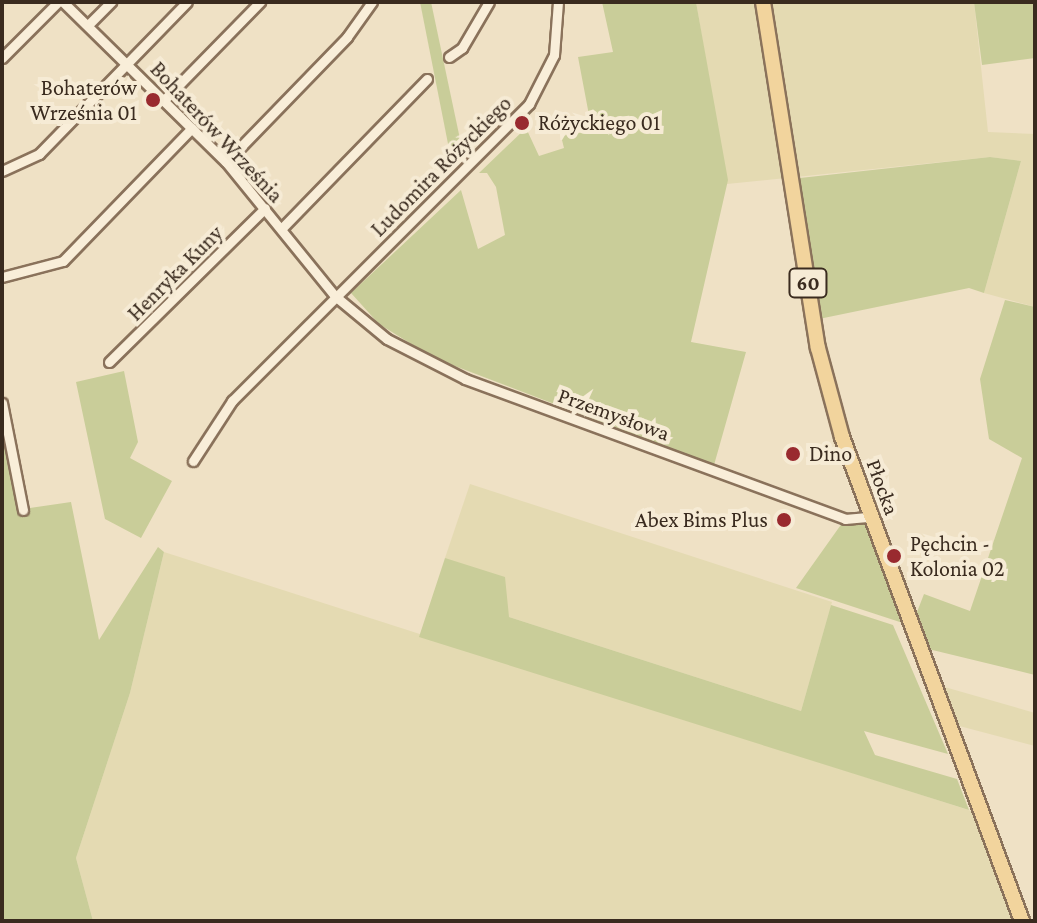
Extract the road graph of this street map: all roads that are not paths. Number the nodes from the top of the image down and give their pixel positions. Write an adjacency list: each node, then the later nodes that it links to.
1 (61, 2): 9 (street, Bohaterów Września); 11 (street)
2 (111, 2): 9 (street)
3 (187, 2): 12 (street)
4 (260, 2): 14 (street)
5 (372, 2): 16 (street)
6 (489, 2): 10 (street)
7 (558, 2): 21 (street, Ludomira Różyckiego)
8 (763, 2): 27 (main road, Płocka / 60)
9 (88, 25): 12 (street, Bohaterów Września)
10 (449, 57)
11 (2, 58)
12 (127, 64): 14 (street, Bohaterów Września); 17 (street)
13 (427, 79): 19 (street)
14 (163, 101): 15 (street, Bohaterów Września)
15 (192, 128): 16 (street, Bohaterów Września); 20 (street)
16 (226, 162): 18 (street, Bohaterów Września)
17 (2, 171)
18 (265, 208): 19 (street, Bohaterów Września); 23 (street, Henryka Kuny)
19 (282, 228): 21 (street, Bohaterów Września)
20 (2, 277)
21 (335, 296): 22 (street, Bohaterów Września); 25 (street, Ludomira Różyckiego)
22 (356, 317): 27 (street, Przemysłowa)
23 (109, 362)
24 (2, 403): 26 (street)
25 (193, 461)
26 (23, 510)
27 (870, 517): 28 (main road, Płocka / 60)
28 (1022, 921)

